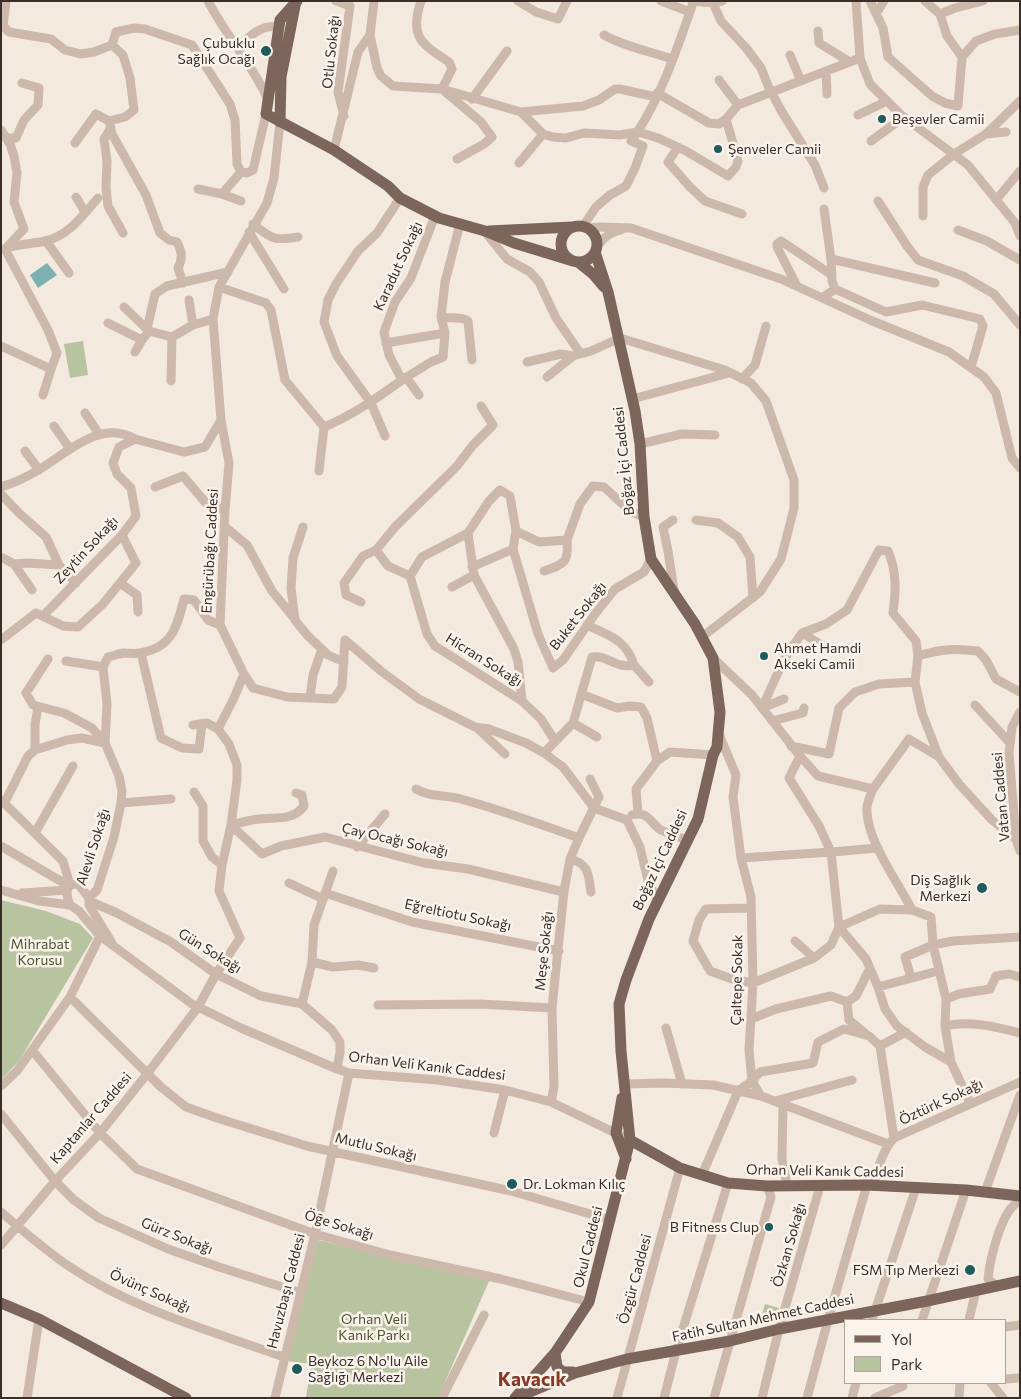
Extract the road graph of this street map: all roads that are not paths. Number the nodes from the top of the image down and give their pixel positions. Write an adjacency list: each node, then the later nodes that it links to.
1 (6, 1): 26 (street)
2 (208, 1): 27 (street)
3 (336, 1): 50 (street, Otlu Sokağı)
4 (374, 1): 24 (street)
5 (421, 1): 38 (street)
6 (518, 1): 7 (street)
7 (567, 1)
8 (661, 1): 18 (street)
9 (856, 1): 31 (street)
10 (870, 1): 19 (street)
11 (884, 1): 19 (street)
12 (925, 1): 20 (street)
13 (983, 1): 17 (street)
14 (692, 2): 15 (street); 18 (street)
15 (718, 2): 39 (street)
16 (296, 3): 21 (main road); 53 (main road)
17 (954, 5): 20 (street)
18 (690, 12): 32 (street)
19 (876, 14): 30 (street)
20 (940, 14): 30 (street)
21 (279, 27): 27 (street); 43 (main road)
22 (1020, 30): 30 (street)
23 (818, 31): 33 (street)
24 (370, 36): 38 (street); 50 (street)
25 (604, 36): 32 (street)
26 (112, 45): 54 (street); 68 (street)
27 (238, 49): 43 (street)
28 (507, 51): 42 (street)
29 (790, 55): 36 (street)
30 (962, 57)
31 (860, 58): 33 (street); 44 (street)
32 (672, 60): 41 (street)
33 (850, 62): 34 (street)
34 (826, 71): 36 (street); 40 (street)
35 (720, 80): 46 (street)
36 (801, 82): 39 (street)
37 (22, 83): 57 (street)
38 (442, 89): 42 (street); 65 (street)
39 (771, 92): 46 (street); 70 (street)
40 (827, 94)
41 (657, 95): 47 (street); 52 (street); 55 (street)
42 (472, 99): 47 (street)
43 (268, 100): 48 (main road)
44 (887, 101): 49 (street); 51 (street)
45 (1020, 101): 59 (street)
46 (738, 105): 52 (street)
47 (521, 112): 58 (street)
48 (266, 114): 53 (main road); 68 (street)
49 (858, 115)
50 (344, 116): 63 (street)
51 (904, 117): 60 (street); 64 (street)
52 (726, 119): 62 (street)
53 (280, 122): 63 (main road); 86 (street, Engürübağı Caddesi)
54 (110, 125): 61 (street); 90 (street); 102 (street)
55 (638, 132): 58 (street); 62 (street); 85 (street)
56 (1006, 132): 59 (street)
57 (4, 134): 94 (street)
58 (543, 134): 66 (street)
59 (986, 134): 64 (street)
60 (871, 141)
61 (75, 144)
62 (678, 147): 81 (street)
63 (334, 150): 75 (main road)
64 (954, 154): 76 (street); 83 (street)
65 (457, 159)
66 (519, 163)
67 (1020, 171): 69 (street)
68 (241, 172): 72 (street)
69 (1016, 182): 76 (street)
70 (824, 188)
71 (198, 189): 72 (street)
72 (222, 194): 77 (street)
73 (76, 197): 80 (street)
74 (98, 198): 80 (street)
75 (400, 198): 82 (main road); 139 (street)
76 (996, 200): 91 (street)
77 (241, 201)
78 (878, 201): 116 (street)
79 (824, 209): 96 (street)
80 (85, 212): 93 (street)
81 (742, 214)
82 (435, 216): 84 (main road); 123 (street, Karadut Sokağı)
83 (922, 216)
84 (460, 224): 89 (main road); 112 (street)
85 (581, 227): 87 (street); 89 (main road); 95 (main road); 98 (main road)
86 (251, 228): 92 (street); 99 (street, Engürübağı Caddesi); 106 (street)
87 (631, 228): 95 (street); 105 (street)
88 (958, 230): 97 (street)
89 (485, 231): 98 (main road); 126 (street)
90 (123, 233)
91 (1020, 236)
92 (298, 237)
93 (46, 241): 94 (street); 100 (street)
94 (3, 249): 130 (street)
95 (596, 250): 98 (main road); 108 (main road, Boğaz İçi Caddesi)
96 (831, 259): 101 (street); 103 (street)
97 (1020, 260)
98 (575, 261): 108 (main road)
99 (228, 272): 102 (street); 104 (street, Engürübağı Caddesi)
100 (69, 273)
101 (832, 275): 105 (street); 107 (street)
102 (183, 283): 118 (street)
103 (936, 283)
104 (219, 286): 113 (street, Engürübağı Caddesi); 144 (street)
105 (797, 286): 109 (street)
106 (284, 289)
107 (835, 289): 109 (street); 129 (street)
108 (608, 292): 121 (main road, Boğaz İçi Caddesi)
109 (822, 298): 129 (street)
110 (189, 300): 115 (street)
111 (124, 307): 118 (street)
112 (441, 317): 119 (street); 127 (street)
113 (212, 319): 115 (street); 142 (street, Engürübağı Caddesi)
114 (108, 322): 122 (street)
115 (193, 325): 120 (street)
116 (1020, 325)
117 (766, 326): 134 (street)
118 (148, 330): 120 (street); 122 (street)
119 (445, 333): 123 (street); 133 (street)
120 (172, 337): 135 (street)
121 (620, 338): 126 (street); 131 (street); 138 (main road, Boğaz İçi Caddesi)
122 (142, 340): 125 (street)
123 (386, 343): 133 (street, Karadut Sokağı)
124 (1, 346): 130 (street)
125 (135, 352)
126 (576, 355): 128 (street); 132 (street)
127 (472, 360)
128 (527, 362)
129 (971, 367): 152 (street)
130 (51, 370): 136 (street)
131 (729, 373): 134 (street); 138 (street)
132 (547, 377)
133 (404, 378): 137 (street, Karadut Sokağı); 139 (street)
134 (742, 379): 182 (street)
135 (171, 381)
136 (43, 395)
137 (419, 395)
138 (632, 399): 149 (main road, Boğaz İçi Caddesi)
139 (370, 403): 144 (street); 147 (street)
140 (481, 406): 169 (street)
141 (84, 413): 145 (street)
142 (221, 420): 148 (street); 158 (street, Engürübağı Caddesi)
143 (54, 426): 150 (street)
144 (324, 426): 154 (street)
145 (99, 434): 148 (street); 150 (street)
146 (715, 435): 149 (street)
147 (385, 436)
148 (136, 439): 166 (street, Zeytin Sokağı)
149 (640, 444): 159 (main road, Boğaz İçi Caddesi)
150 (70, 448): 153 (street)
151 (26, 451): 153 (street)
152 (1020, 468)
153 (39, 470): 155 (street)
154 (319, 471)
155 (1, 487)
156 (155, 487): 158 (street)
157 (1, 494): 173 (street)
158 (225, 510): 162 (street, Engürübağı Caddesi)
159 (644, 517): 167 (street); 171 (main road, Boğaz İçi Caddesi)
160 (673, 520): 181 (street)
161 (696, 520): 182 (street)
162 (224, 526): 186 (street); 187 (street, Engürübağı Caddesi)
163 (303, 527): 186 (street)
164 (516, 531): 165 (street, Buket Sokağı); 167 (street); 168 (street, Buket Sokağı)
165 (468, 533): 174 (street); 176 (street)
166 (122, 535): 177 (street, Zeytin Sokağı); 178 (street)
167 (567, 540): 175 (street)
168 (513, 548): 174 (street); 188 (street, Buket Sokağı)
169 (376, 550): 176 (street); 183 (street)
170 (1, 557): 172 (street)
171 (651, 559): 181 (main road, Boğaz İçi Caddesi); 188 (street, Buket Sokağı)
172 (14, 564): 173 (street); 180 (street)
173 (59, 565): 177 (street)
174 (473, 571): 179 (street); 209 (street)
175 (544, 571)
176 (410, 576): 209 (street, Hicran Sokağı)
177 (76, 583): 185 (street, Zeytin Sokağı)
178 (120, 583): 184 (street); 185 (street)
179 (452, 587)
180 (32, 590)
181 (674, 593): 190 (main road, Boğaz İçi Caddesi)
182 (753, 598): 190 (street)
183 (361, 602)
184 (138, 612)
185 (43, 616): 191 (street)
186 (295, 620): 193 (street)
187 (220, 625): 194 (street); 202 (street, Engürübağı Caddesi)
188 (587, 625): 200 (street)
189 (802, 633): 192 (street); 195 (street); 212 (street)
190 (702, 637): 197 (main road, Boğaz İçi Caddesi)
191 (1, 640)
192 (825, 647)
193 (322, 649): 199 (street); 207 (street)
194 (141, 653): 201 (street); 218 (street)
195 (918, 656): 204 (street); 205 (street)
196 (48, 658): 211 (street)
197 (713, 658): 212 (street); 219 (main road, Boğaz İçi Caddesi)
198 (66, 661): 201 (street)
199 (344, 662): 207 (street, Engürübağı Caddesi); 217 (street, Engürübağı Caddesi)
200 (634, 665): 203 (street); 206 (street)
201 (103, 667): 222 (street, Alevli Sokağı)
202 (244, 674): 207 (street, Engürübağı Caddesi); 218 (street)
203 (649, 682)
204 (915, 682): 224 (street); 230 (street)
205 (1020, 692)
206 (581, 694): 216 (street); 231 (street)
207 (310, 698)
208 (784, 699): 212 (street)
209 (522, 701): 221 (street, Hicran Sokağı)
210 (975, 705): 223 (street)
211 (38, 707): 222 (street); 225 (street)
212 (762, 708): 215 (street)
213 (804, 708): 215 (street)
214 (1020, 712): 223 (street, Vatan Caddesi)
215 (772, 721): 224 (street)
216 (573, 723): 220 (street); 221 (street)
217 (476, 727): 226 (street, Engürübağı Caddesi); 227 (street)
218 (218, 729): 245 (street)
219 (718, 731): 228 (main road, Boğaz İçi Caddesi); 255 (street, Çaltepe Sokak)
220 (598, 737)
221 (555, 741): 226 (street)
222 (105, 743): 225 (street); 240 (street, Alevli Sokağı)
223 (1010, 744): 248 (street, Vatan Caddesi)
224 (792, 746): 229 (street)
225 (35, 750): 239 (street)
226 (544, 753): 241 (street, Engürübağı Caddesi)
227 (505, 754)
228 (713, 755): 231 (street); 249 (main road, Boğaz İçi Caddesi)
229 (800, 756): 235 (street); 254 (street)
230 (939, 757): 235 (street); 248 (street)
231 (657, 761): 242 (street)
232 (73, 766): 246 (street)
233 (590, 780): 241 (street)
234 (416, 789): 247 (street)
235 (872, 789): 252 (street)
236 (194, 792): 257 (street)
237 (296, 793): 245 (street)
238 (171, 799): 240 (street, Alevli Sokağı)
239 (3, 802): 246 (street)
240 (121, 804): 266 (street, Alevli Sokağı)
241 (594, 808): 244 (street); 247 (street, Meşe Sokağı)
242 (638, 813): 244 (street); 249 (street)
243 (385, 814): 251 (street)
244 (627, 820): 267 (street)
245 (231, 825): 251 (street, Çay Ocağı Sokağı); 257 (street)
246 (35, 833): 260 (street)
247 (578, 838): 256 (street, Meşe Sokağı)
248 (1016, 839): 253 (street, Vatan Caddesi)
249 (687, 840): 267 (main road, Boğaz İçi Caddesi)
250 (1, 846): 260 (street)
251 (357, 846): 262 (street, Çay Ocağı Sokağı)
252 (878, 848): 254 (street); 270 (street)
253 (1020, 851)
254 (831, 852): 255 (street); 274 (street)
255 (741, 858): 269 (street, Çaltepe Sokak)
256 (570, 860): 262 (street, Meşe Sokağı); 263 (street)
257 (222, 865): 286 (street, Kaptanlar Caddesi)
258 (333, 871): 265 (street)
259 (289, 884): 265 (street, Eğreltiotu Sokağı)
260 (71, 887): 264 (street); 266 (street); 268 (street)
261 (1, 890): 264 (street)
262 (564, 892): 280 (street, Meşe Sokağı)
263 (591, 892)
264 (13, 894): 268 (street)
265 (324, 896): 280 (street, Eğreltiotu Sokağı); 282 (street)
266 (89, 901): 271 (street); 272 (street, Gün Sokağı); 273 (street)
267 (658, 901): 313 (main road, Boğaz İçi Caddesi)
268 (70, 905): 271 (street, Orhan Veli Kanık Caddesi)
269 (751, 908): 289 (street, Çaltepe Sokak); 289 (street)
270 (912, 910): 274 (street); 278 (street)
271 (79, 911): 275 (street, Orhan Veli Kanık Caddesi)
272 (117, 913): 273 (street); 286 (street, Gün Sokağı)
273 (102, 925): 279 (street)
274 (839, 927): 281 (street); 284 (street)
275 (100, 936): 279 (street, Orhan Veli Kanık Caddesi); 291 (street)
276 (1020, 937): 278 (street)
277 (795, 940): 281 (street)
278 (933, 944): 285 (street); 288 (street)
279 (114, 946): 296 (street, Orhan Veli Kanık Caddesi)
280 (559, 951): 297 (street, Meşe Sokağı)
281 (814, 958): 289 (street)
282 (312, 962): 283 (street); 294 (street)
283 (374, 968)
284 (870, 968): 290 (street); 293 (street)
285 (938, 971): 288 (street); 292 (street)
286 (216, 974): 294 (street, Gün Sokağı); 296 (street, Kaptanlar Caddesi)
287 (1020, 977): 292 (street)
288 (911, 978): 290 (street)
289 (753, 983): 298 (street, Çaltepe Sokak)
290 (878, 987): 301 (street)
291 (70, 997): 305 (street); 309 (street, Mutlu Sokağı)
292 (946, 999): 299 (street)
293 (847, 1002): 298 (street); 303 (street)
294 (302, 1004): 307 (street)
295 (378, 1005): 297 (street)
296 (198, 1007): 307 (street, Orhan Veli Kanık Caddesi); 309 (street, Kaptanlar Caddesi)
297 (552, 1008): 321 (street, Meşe Sokağı)
298 (751, 1019): 311 (street, Çaltepe Sokak)
299 (945, 1026): 302 (street); 306 (street)
300 (666, 1028): 314 (street)
301 (906, 1032): 304 (street); 306 (street)
302 (1020, 1033)
303 (869, 1036): 304 (street); 311 (street)
304 (880, 1046): 329 (street)
305 (32, 1050): 315 (street); 325 (street, Öḡe Sokağı)
306 (951, 1062): 323 (street)
307 (337, 1069): 308 (street, Orhan Veli Kanık Caddesi)
308 (349, 1073): 316 (street, Orhan Veli Kanık Caddesi); 330 (street, Havuzbaşı Caddesi)
309 (147, 1074): 325 (street, Kaptanlar Caddesi); 330 (street, Mutlu Sokağı)
310 (852, 1080): 322 (street)
311 (752, 1081): 317 (street); 319 (street, Çaltepe Sokak)
312 (1020, 1082): 318 (street, Öztürk Sokağı)
313 (625, 1084): 314 (street); 327 (main road); 328 (main road, Boğaz İçi Caddesi)
314 (682, 1084): 317 (street)
315 (1, 1086)
316 (505, 1090): 321 (street, Orhan Veli Kanık Caddesi); 326 (street)
317 (738, 1091): 319 (street); 333 (street)
318 (997, 1092): 320 (street); 323 (street, Öztürk Sokağı)
319 (762, 1096): 322 (street)
320 (1018, 1098): 342 (street)
321 (551, 1102): 327 (street, Orhan Veli Kanık Caddesi)
322 (779, 1102): 329 (street); 336 (street)
323 (970, 1103): 329 (street, Öztürk Sokağı)
324 (1, 1114): 334 (street, Gürz Sokağı)
325 (100, 1133): 334 (street, Kaptanlar Caddesi); 348 (street, Öḡe Sokağı)
326 (494, 1133)
327 (616, 1133): 328 (street, Orhan Veli Kanık Caddesi); 331 (main road)
328 (630, 1140): 331 (main road, Okul Caddesi); 332 (main road, Orhan Veli Kanık Caddesi)
329 (891, 1141): 339 (street)
330 (332, 1152): 346 (street, Mutlu Sokağı); 348 (street, Havuzbaşı Caddesi)
331 (626, 1159): 346 (main road, Okul Caddesi)
332 (680, 1168): 333 (main road, Orhan Veli Kanık Caddesi); 370 (street, Özgür Caddesi)
333 (702, 1175): 335 (main road, Orhan Veli Kanık Caddesi)
334 (55, 1181): 347 (street, Kaptanlar Caddesi); 353 (street, Gürz Sokağı)
335 (728, 1183): 337 (main road, Orhan Veli Kanık Caddesi); 367 (street)
336 (787, 1185): 337 (main road, Orhan Veli Kanık Caddesi); 338 (main road, Orhan Veli Kanık Caddesi)
337 (767, 1186): 366 (street)
338 (820, 1186): 339 (main road, Orhan Veli Kanık Caddesi); 365 (street, Özkan Sokağı)
339 (870, 1186): 340 (main road, Orhan Veli Kanık Caddesi); 362 (street)
340 (916, 1188): 341 (main road, Orhan Veli Kanık Caddesi); 358 (street)
341 (966, 1190): 342 (main road, Orhan Veli Kanık Caddesi); 354 (street)
342 (984, 1192): 343 (main road, Orhan Veli Kanık Caddesi)
343 (1020, 1196)
344 (1020, 1201): 351 (street)
345 (1, 1212): 347 (street, Övünç Sokağı)
346 (611, 1220): 355 (main road, Okul Caddesi)
347 (17, 1226): 349 (street, Kaptanlar Caddesi); 369 (street, Övünç Sokağı)
348 (315, 1234): 353 (street, Havuzbaşı Caddesi); 355 (street, Öḡe Sokağı)
349 (1, 1245)
350 (1020, 1280): 351 (main road, Fatih Sultan Mehmet Caddesi)
351 (996, 1286): 352 (main road, Fatih Sultan Mehmet Caddesi)
352 (976, 1290): 354 (main road, Fatih Sultan Mehmet Caddesi); 361 (street)
353 (301, 1293): 369 (street, Havuzbaşı Caddesi)
354 (927, 1300): 358 (main road, Fatih Sultan Mehmet Caddesi); 360 (street)
355 (590, 1302): 368 (main road, Okul Caddesi)
356 (1, 1304): 359 (main road)
357 (484, 1315): 381 (street)
358 (873, 1315): 362 (main road, Fatih Sultan Mehmet Caddesi)
359 (39, 1319): 378 (street); 379 (main road)
360 (922, 1319)
361 (969, 1319)
362 (828, 1320): 365 (main road, Fatih Sultan Mehmet Caddesi); 387 (street)
363 (1020, 1325): 364 (street)
364 (1006, 1327)
365 (779, 1329): 366 (main road, Fatih Sultan Mehmet Caddesi); 386 (street, Özkan Sokağı)
366 (730, 1341): 367 (main road, Fatih Sultan Mehmet Caddesi); 385 (street)
367 (676, 1351): 370 (main road, Fatih Sultan Mehmet Caddesi); 384 (street)
368 (555, 1353): 371 (main road); 382 (main road, Okul Caddesi)
369 (284, 1357): 380 (street, Havuzbaşı Caddesi)
370 (627, 1359): 371 (main road, Fatih Sultan Mehmet Caddesi); 383 (street, Özgür Caddesi)
371 (575, 1373): 382 (main road, Fatih Sultan Mehmet Caddesi)
372 (1020, 1378): 373 (street)
373 (1006, 1379)
374 (856, 1384): 388 (street)
375 (904, 1384): 389 (street); 390 (street)
376 (960, 1384): 391 (street)
377 (992, 1384): 392 (street)
378 (26, 1398)
379 (186, 1398)
380 (275, 1398)
381 (442, 1398)
382 (516, 1398)
383 (617, 1398)
384 (664, 1398)
385 (714, 1398)
386 (762, 1398)
387 (807, 1398)
388 (852, 1398)
389 (875, 1398)
390 (903, 1398)
391 (959, 1398)
392 (1003, 1398)

